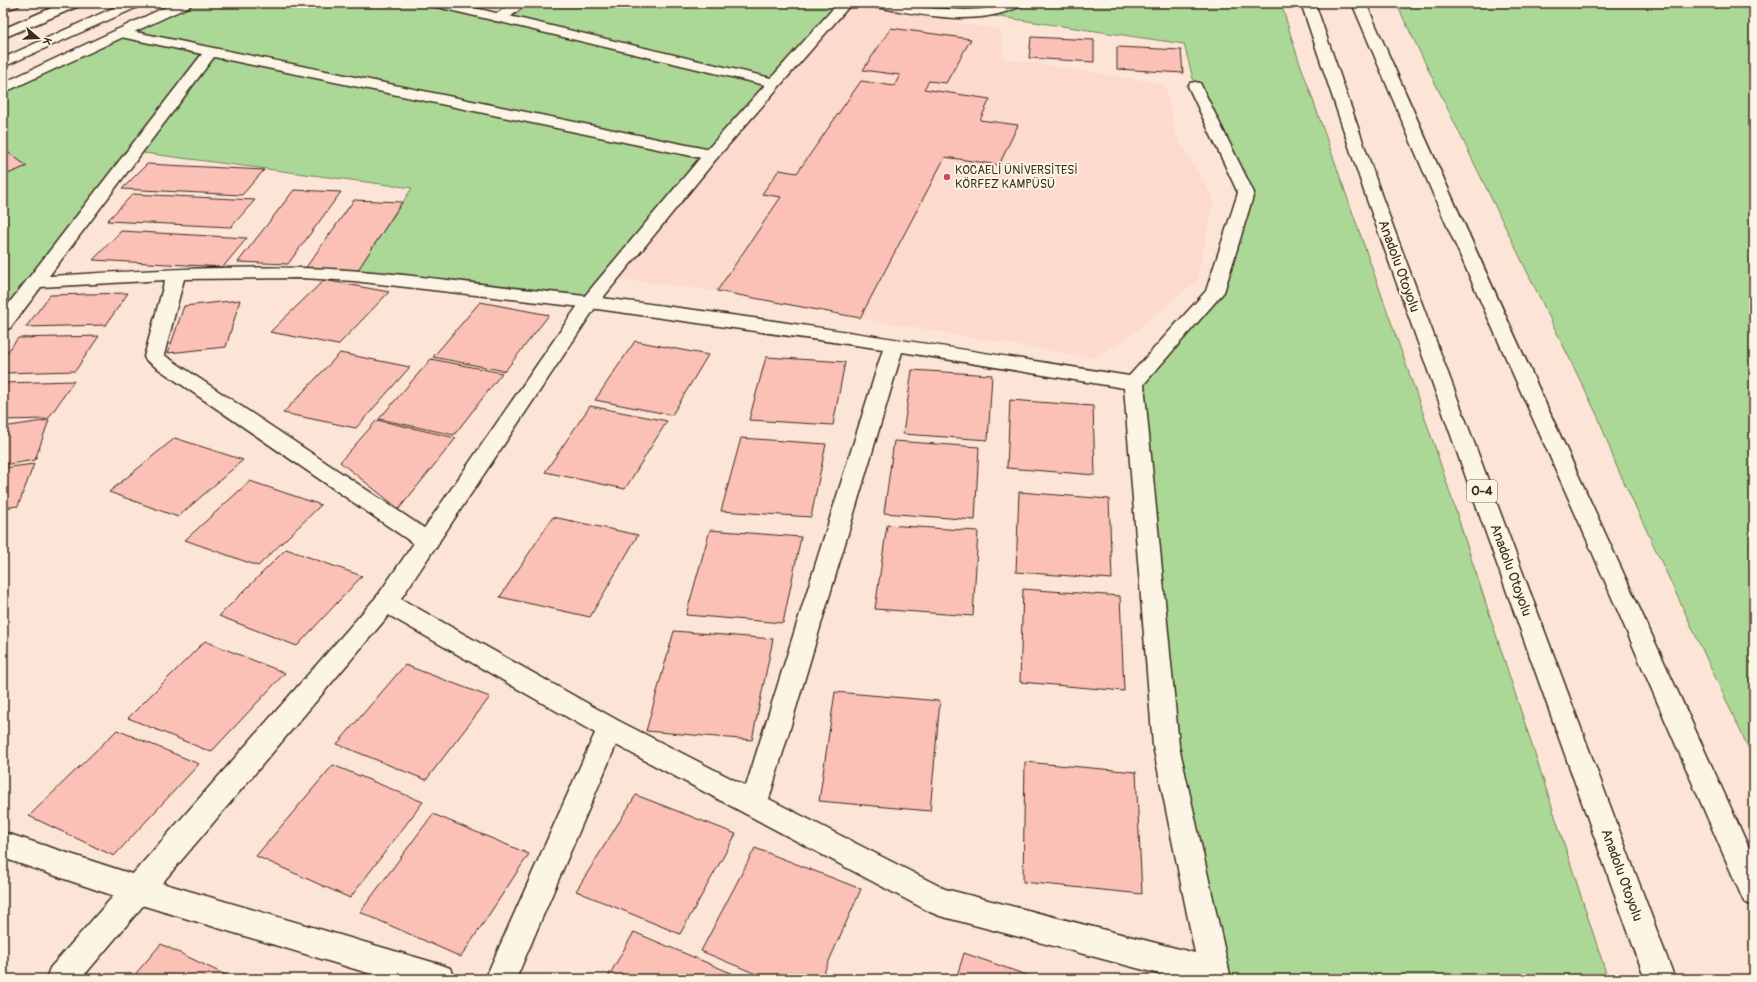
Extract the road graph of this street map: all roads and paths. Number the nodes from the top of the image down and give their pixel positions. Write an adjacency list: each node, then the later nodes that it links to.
1 (13, 3): 12 (main road)
2 (74, 3): 15 (main road)
3 (135, 3): 17 (main road)
4 (185, 3): 14 (main road)
5 (437, 3): 13 (main road)
6 (521, 3): 13 (main road)
7 (845, 3): 18 (main road)
8 (875, 3): 9 (main road)
9 (1018, 3)
10 (1308, 3): 39 (main road, Anadolu Otoyolu / O-4)
11 (1360, 3): 34 (main road)
12 (3, 7)
13 (500, 18): 18 (main road)
14 (121, 33): 16 (main road); 20 (main road)
15 (3, 34)
16 (211, 52): 21 (main road); 23 (main road)
17 (3, 63)
18 (775, 83): 21 (main road)
19 (1196, 86): 27 (main road)
20 (3, 89)
21 (711, 155): 24 (main road)
22 (176, 274): 23 (main road); 24 (main road); 28 (main road)
23 (35, 282): 25 (main road)
24 (590, 302): 26 (main road); 28 (main road)
25 (3, 324)
26 (894, 346): 27 (main road); 31 (main road)
27 (1134, 383): 35 (main road)
28 (428, 542): 29 (main road)
29 (386, 602): 30 (main road); 33 (main road)
30 (610, 729): 31 (main road); 38 (main road)
31 (754, 804): 35 (main road)
32 (3, 846): 33 (main road)
33 (138, 890): 36 (main road); 37 (main road)
34 (1754, 892)
35 (1214, 976)
36 (61, 979)
37 (440, 979)
38 (500, 979)
39 (1660, 979)

